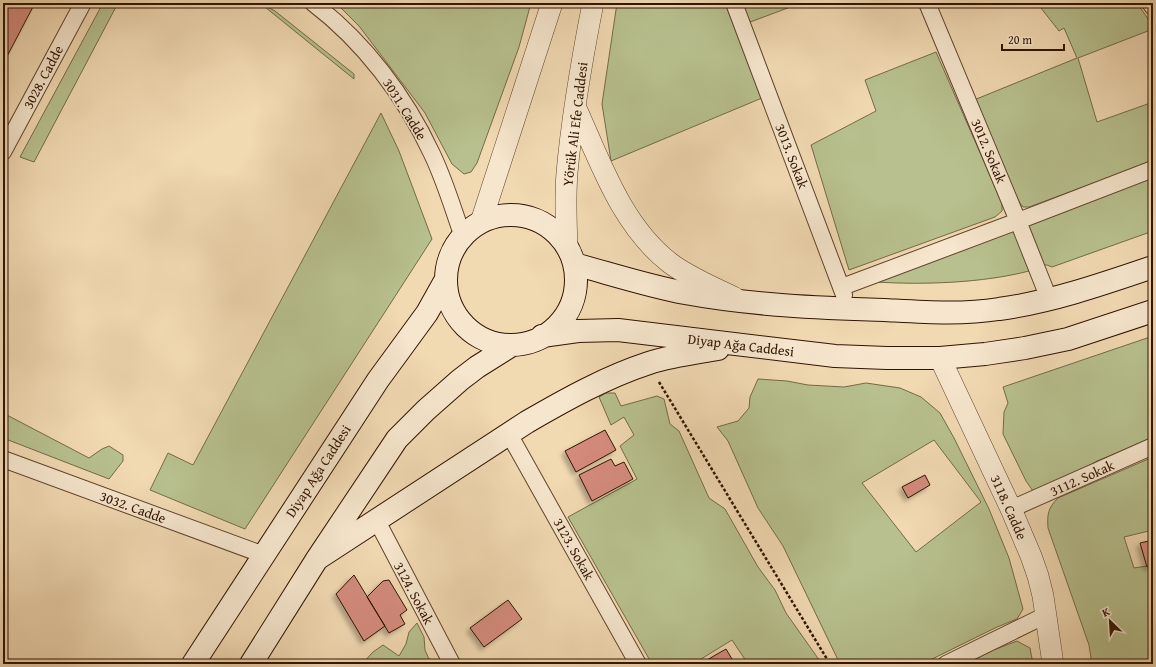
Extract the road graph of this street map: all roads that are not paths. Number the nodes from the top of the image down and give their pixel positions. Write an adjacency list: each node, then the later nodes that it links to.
1 (83, 3): 10 (street, 3028. Cadde)
2 (313, 3): 14 (street, 3031. Cadde)
3 (552, 3): 13 (street)
4 (593, 3): 9 (street, Yörük Ali Efe Caddesi)
5 (734, 3): 18 (street, 3013. Sokak)
6 (927, 3): 12 (street, 3012. Sokak)
7 (1150, 3): 8 (street)
8 (1153, 7)
9 (575, 106): 15 (street, Yörük Ali Efe Caddesi); 20 (street)
10 (3, 152)
11 (1153, 169): 12 (street)
12 (1018, 221): 18 (street); 19 (street, 3012. Sokak)
13 (481, 222): 14 (main road, Diyap Ağa Caddesi); 15 (main road, Diyap Ağa Caddesi)
14 (463, 237): 17 (main road, Diyap Ağa Caddesi)
15 (570, 255): 20 (main road); 23 (main road, Diyap Ağa Caddesi)
16 (1153, 267): 19 (main road)
17 (446, 279): 24 (main road, Diyap Ağa Caddesi); 32 (main road, Diyap Ağa Caddesi)
18 (842, 286): 21 (street, 3013. Sokak)
19 (1049, 299): 21 (main road)
20 (741, 301): 21 (main road)
21 (848, 309)
22 (1153, 311): 26 (main road, Diyap Ağa Caddesi)
23 (542, 336): 24 (main road, Diyap Ağa Caddesi); 25 (main road, Diyap Ağa Caddesi)
24 (512, 344): 33 (main road, Diyap Ağa Caddesi)
25 (737, 345): 26 (main road, Diyap Ağa Caddesi); 27 (main road)
26 (940, 358): 30 (street, 3118. Cadde)
27 (509, 434): 31 (main road); 38 (street, 3123. Sokak)
28 (1153, 446): 30 (street, 3112. Sokak)
29 (3, 460): 32 (street, 3032. Cadde)
30 (1011, 509): 34 (street, 3118. Cadde)
31 (377, 521): 33 (main road); 37 (street, 3124. Sokak)
32 (264, 555): 35 (main road, Diyap Ağa Caddesi)
33 (317, 559): 36 (main road, Diyap Ağa Caddesi)
34 (1046, 615): 39 (street); 40 (street, 3118. Cadde)
35 (193, 664)
36 (251, 664)
37 (452, 664)
38 (638, 664)
39 (946, 664)
40 (1053, 664)

